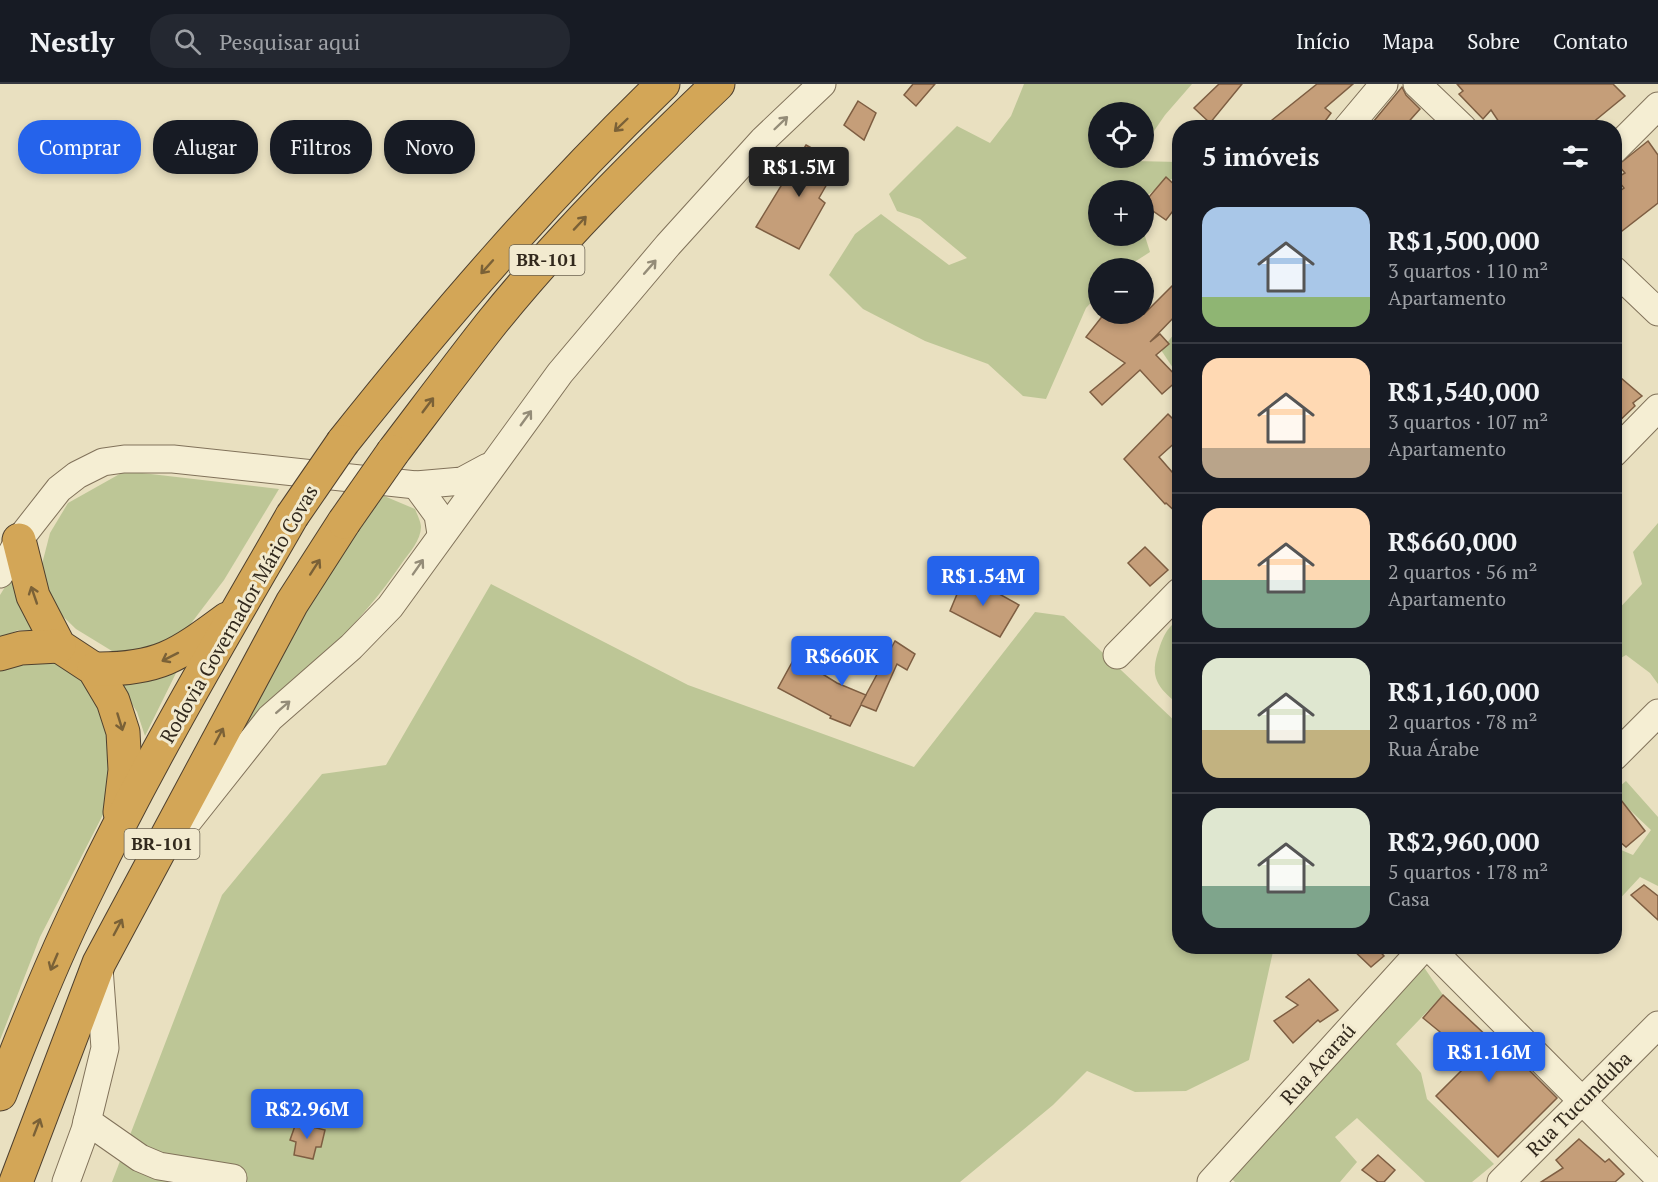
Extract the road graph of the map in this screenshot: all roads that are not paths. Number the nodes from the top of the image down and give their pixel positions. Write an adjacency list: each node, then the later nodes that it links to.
1 (663, 84): 20 (highway, Rodovia Governador Mário Covas / BR-101, one-way to 20, bridge)
2 (718, 84): 28 (highway, Rodovia Governador Mário Covas / BR-101, one-way to 2, bridge)
3 (822, 84): 14 (street, one-way to 3)
4 (1384, 84): 7 (street)
5 (1417, 84): 8 (street)
6 (1658, 106): 9 (street)
7 (1354, 120)
8 (1455, 120)
9 (1622, 142)
10 (1622, 278): 11 (street)
11 (1658, 312)
12 (1658, 408): 13 (street)
13 (1622, 445)
14 (491, 465): 15 (street); 16 (street)
15 (416, 485): 16 (street); 17 (street)
16 (441, 534): 28 (street, one-way to 16)
17 (20, 540): 18 (street); 21 (highway, one-way to 17)
18 (0, 574)
19 (1172, 599): 23 (street)
20 (235, 612): 24 (highway, one-way to 24); 27 (highway, Rodovia Governador Mário Covas / BR-101)
21 (59, 646): 22 (highway); 24 (highway)
22 (0, 654)
23 (1117, 655)
24 (94, 669): 27 (highway, one-way to 27)
25 (1658, 713): 26 (street)
26 (1622, 749)
27 (119, 825): 33 (highway, Rodovia Governador Mário Covas / BR-101, one-way to 33)
28 (141, 883): 31 (highway, Rodovia Governador Mário Covas / BR-101, one-way to 28)
29 (1420, 954): 40 (street, Rua Acaraú)
30 (1435, 954): 34 (street)
31 (99, 963): 35 (street); 38 (highway, Rodovia Governador Mário Covas / BR-101, one-way to 31)
32 (1658, 1025): 34 (street, Rua Tucunduba)
33 (0, 1094)
34 (1582, 1101): 36 (street); 41 (street, Rua Tucunduba)
35 (87, 1121): 37 (street); 39 (street)
36 (1658, 1177)
37 (233, 1178)
38 (16, 1182)
39 (66, 1182)
40 (1211, 1182)
41 (1501, 1182)

